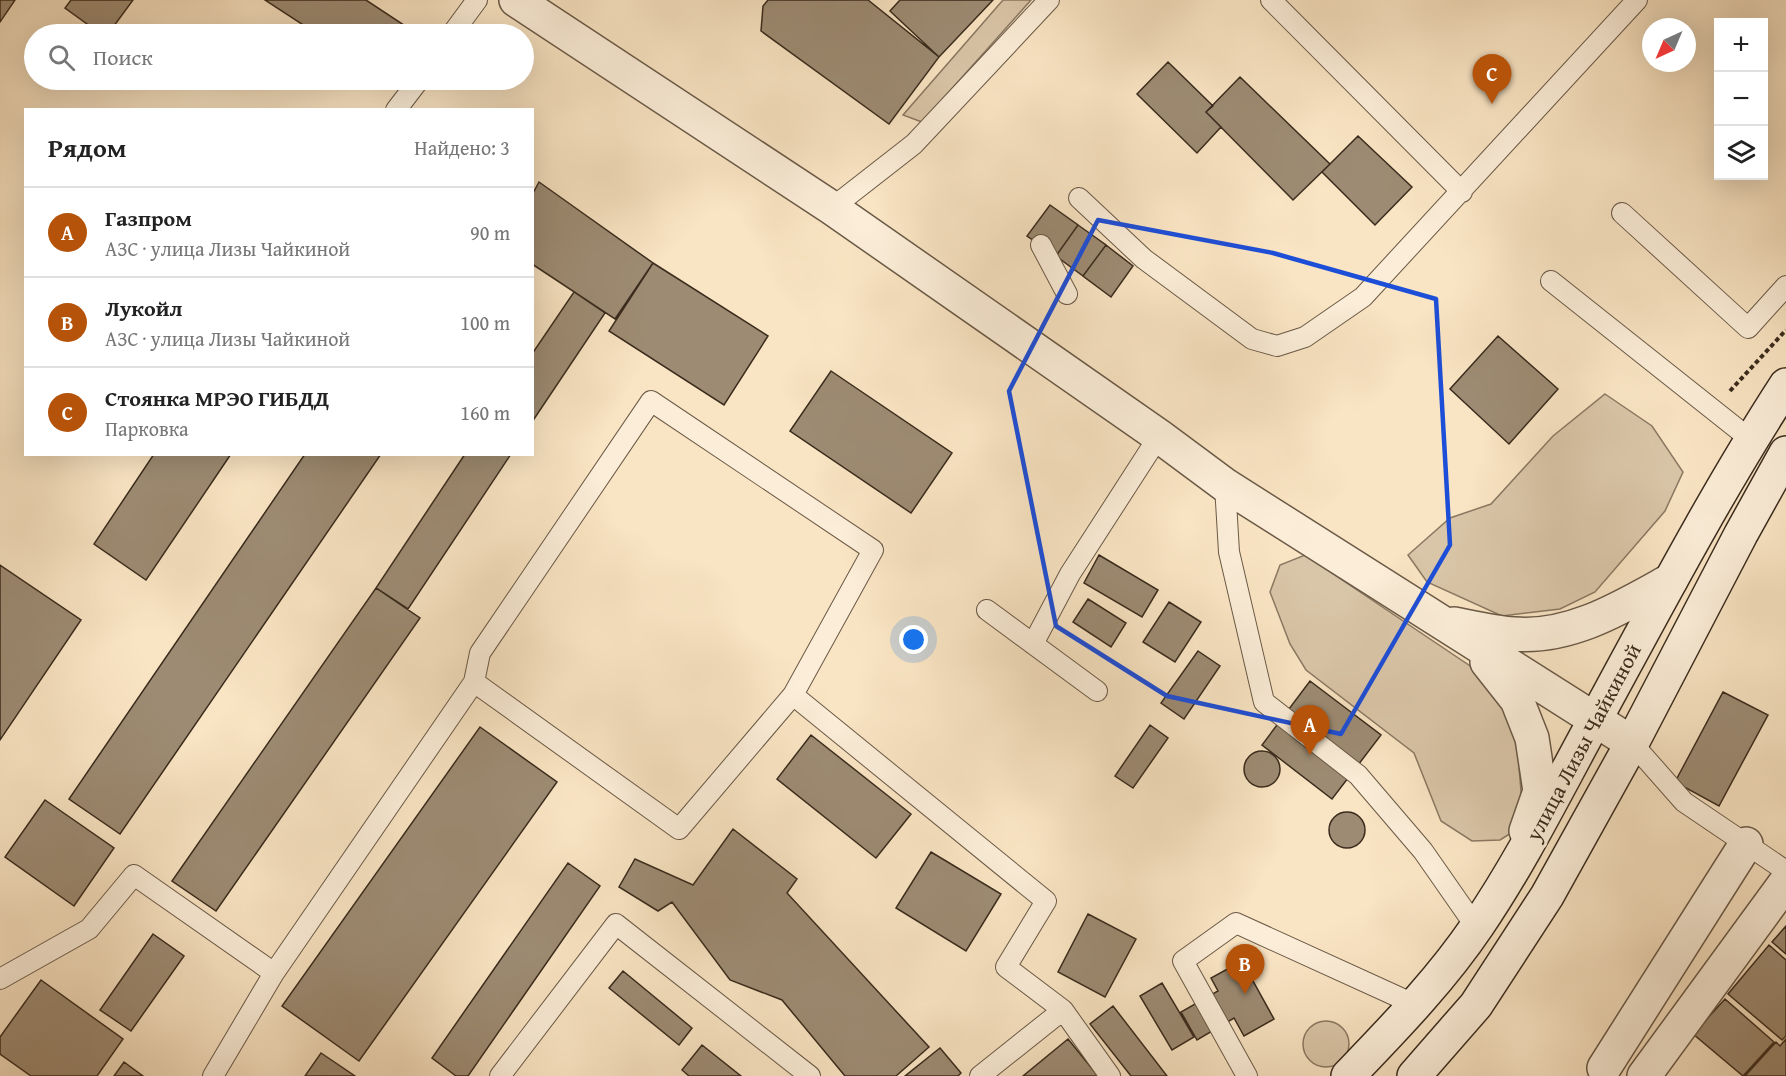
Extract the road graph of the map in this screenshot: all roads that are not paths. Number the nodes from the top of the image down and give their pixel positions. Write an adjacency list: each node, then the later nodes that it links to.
1 (477, 0): 6 (lane)
2 (516, 0): 11 (street)
3 (1049, 0): 11 (lane)
4 (1271, 0): 9 (lane)
5 (1637, 0): 9 (lane)
6 (459, 24)
7 (411, 90): 8 (lane)
8 (398, 108)
9 (1462, 192): 10 (lane)
10 (1079, 198)
11 (832, 208): 18 (street)
12 (1622, 213): 15 (lane)
13 (1041, 245): 16 (lane)
14 (1551, 281): 19 (lane)
15 (1786, 286)
16 (1067, 294)
17 (1786, 385): 19 (street, улица Лизы Чайкиной)
18 (1160, 436): 21 (street); 25 (lane)
19 (1750, 440): 22 (street, улица Лизы Чайкиной)
20 (1786, 453): 30 (street, улица Лизы Чайкиной)
21 (1225, 485): 24 (street); 35 (lane)
22 (1671, 580): 24 (street); 29 (street, улица Лизы Чайкиной)
23 (987, 610): 25 (lane)
24 (1437, 621): 29 (street); 33 (street)
25 (1032, 644): 27 (lane)
26 (474, 682): 28 (lane); 28 (lane); 36 (lane)
27 (1097, 691)
28 (793, 695): 39 (lane)
29 (1596, 720): 30 (street); 33 (street, улица Лизы Чайкиной)
30 (1632, 743): 31 (lane); 48 (street, улица Лизы Чайкиной)
31 (1746, 844): 32 (lane); 40 (street)
32 (1786, 871)
33 (1513, 872): 35 (street, улица Лизы Чайкиной)
34 (1786, 882): 49 (street)
35 (1476, 927): 38 (street, улица Лизы Чайкиной)
36 (274, 973): 37 (lane); 41 (lane)
37 (0, 979)
38 (1416, 1005): 46 (lane); 47 (street, улица Лизы Чайкиной)
39 (1062, 1010): 44 (lane); 45 (lane)
40 (1606, 1073)
41 (213, 1076)
42 (500, 1076): 43 (lane)
43 (810, 1076)
44 (980, 1076)
45 (1110, 1076)
46 (1247, 1076)
47 (1348, 1076)
48 (1414, 1076)
49 (1644, 1076)

